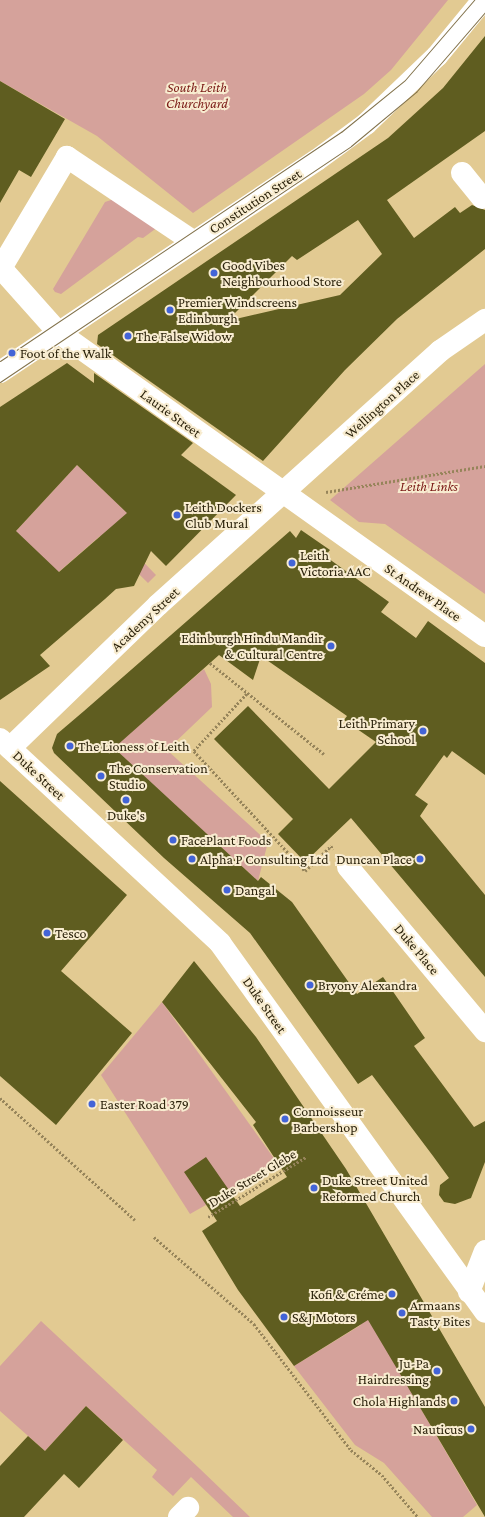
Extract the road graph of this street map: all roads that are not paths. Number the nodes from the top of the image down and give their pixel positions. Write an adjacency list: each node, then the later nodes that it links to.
1 (483, 0): 4 (street, Constitution Street)
2 (462, 173): 3 (street)
3 (482, 198)
4 (194, 242): 6 (street, Constitution Street); 6 (street, Laurie Street)
5 (485, 320): 8 (street, Wellington Place)
6 (58, 332): 7 (street, Constitution Street); 8 (street, Laurie Street)
7 (0, 372)
8 (286, 495): 9 (street, St Andrew Place); 10 (street, Academy Street)
9 (485, 636)
10 (5, 743): 14 (street, Duke Street)
11 (348, 867): 12 (street, Duke Place)
12 (485, 1031)
13 (485, 1251): 14 (street)
14 (469, 1292): 15 (street, Duke Street)
15 (485, 1312)

